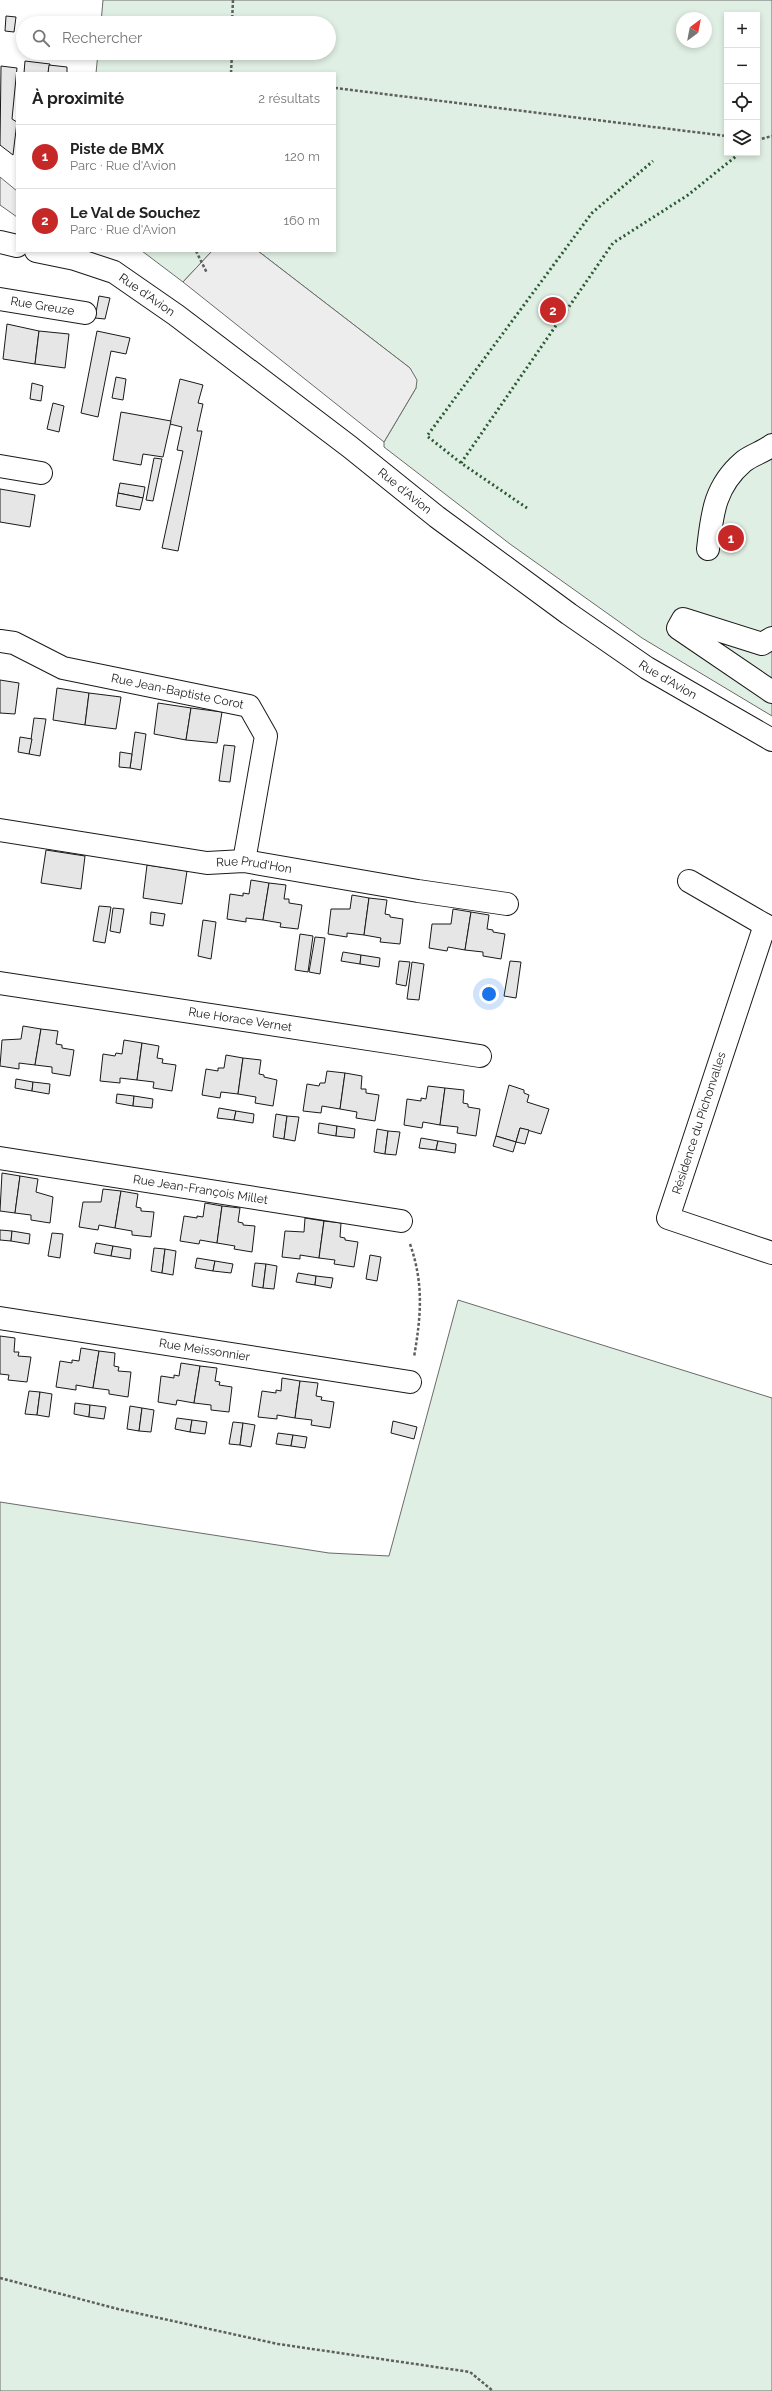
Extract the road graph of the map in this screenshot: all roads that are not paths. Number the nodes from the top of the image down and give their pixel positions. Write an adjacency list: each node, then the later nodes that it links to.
1 (0, 242): 2 (street)
2 (16, 246)
3 (41, 252): 13 (street, Rue d'Avion)
4 (0, 299): 5 (street, Rue Greuze)
5 (85, 312)
6 (772, 445): 9 (street)
7 (0, 466): 8 (street)
8 (41, 473)
9 (708, 549)
10 (772, 638): 12 (street)
11 (0, 641): 15 (street, Rue Jean-Baptiste Corot)
12 (772, 692)
13 (772, 740)
14 (0, 830): 15 (street, Rue Prud'Hon)
15 (244, 861): 17 (street, Rue Prud'Hon)
16 (689, 881): 18 (street, Résidence du Pichonvalles)
17 (507, 904)
18 (768, 927): 23 (street, Résidence du Pichonvalles)
19 (0, 983): 20 (street, Rue Horace Vernet)
20 (480, 1056)
21 (0, 1158): 22 (street, Rue Jean-François Millet)
22 (401, 1221)
23 (772, 1253)
24 (0, 1318): 25 (street, Rue Meissonnier)
25 (410, 1382)

